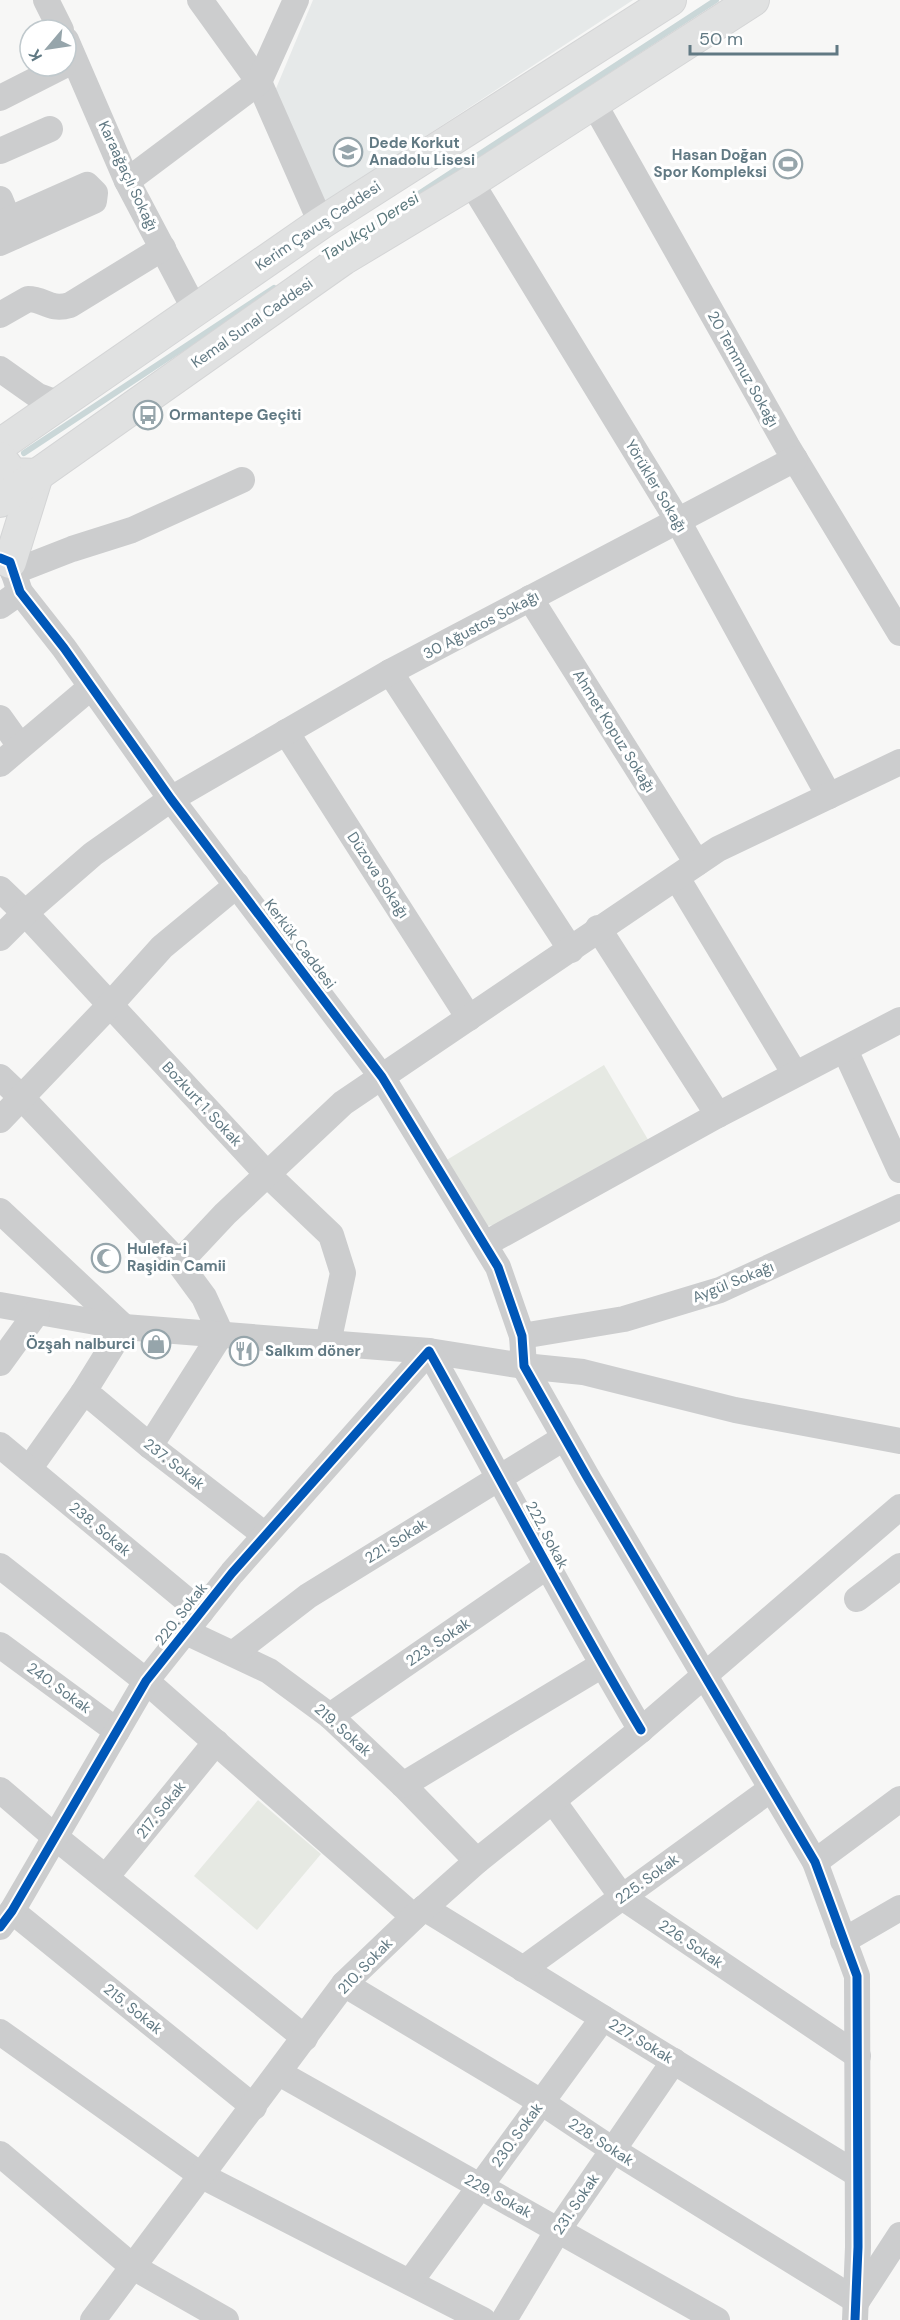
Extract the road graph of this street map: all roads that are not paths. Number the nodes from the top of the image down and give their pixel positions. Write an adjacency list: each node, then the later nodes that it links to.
1 (46, 0): 6 (street)
2 (200, 0): 9 (street)
3 (296, 0): 9 (street)
4 (670, 0): 16 (main road, Kerim Çavuş Caddesi)
5 (753, 0): 11 (main road, Kemal Sunal Caddesi)
6 (55, 18)
7 (33, 78): 10 (street)
8 (78, 78): 14 (street, Karaağaçlı Sokağı)
9 (259, 82): 14 (street); 16 (street)
10 (0, 98)
11 (593, 102): 15 (main road, Kemal Sunal Caddesi); 23 (street, 20 Temmuz Sokağı)
12 (50, 129): 13 (street)
13 (0, 151)
14 (127, 181): 17 (street, Karaağaçlı Sokağı)
15 (471, 182): 24 (main road, Kemal Sunal Caddesi); 27 (street, Yörükler Sokağı)
16 (321, 223): 18 (main road, Kerim Çavuş Caddesi)
17 (163, 248): 18 (street, Karaağaçlı Sokağı); 19 (street)
18 (195, 310): 21 (main road, Kerim Çavuş Caddesi)
19 (0, 315)
20 (0, 369): 21 (street)
21 (57, 404): 22 (main road, Kerim Çavuş Caddesi)
22 (1, 446): 24 (main road)
23 (795, 459): 27 (street, 30 Ağustos Sokağı); 30 (street, 20 Temmuz Sokağı)
24 (37, 475): 26 (main road, Kemal Sunal Caddesi); 28 (main road)
25 (242, 480): 28 (street)
26 (0, 501)
27 (678, 521): 29 (street, 30 Ağustos Sokağı); 38 (street, Yörükler Sokağı)
28 (7, 573): 32 (street, Kerkük Caddesi)
29 (530, 598): 31 (street, 30 Ağustos Sokağı); 40 (street, Ahmet Kopuz Sokağı)
30 (900, 633)
31 (390, 672): 34 (street, 30 Ağustos Sokağı); 47 (street)
32 (91, 687): 35 (street); 39 (street, Kerkük Caddesi)
33 (0, 718): 35 (street)
34 (286, 732): 39 (street, 30 Ağustos Sokağı); 49 (street, Düzova Sokağı)
35 (20, 746): 37 (street)
36 (900, 762): 38 (street)
37 (0, 764)
38 (829, 796): 40 (street)
39 (171, 799): 42 (street, Kerkük Caddesi); 44 (street, 30 Ağustos Sokağı)
40 (698, 863): 41 (street)
41 (677, 878): 45 (street); 52 (street)
42 (237, 885): 48 (street); 54 (street, Kerkük Caddesi)
43 (0, 890): 44 (street, Bozkurt 1. Sokak)
44 (25, 913): 46 (street, 30 Ağustos Sokağı); 48 (street, Bozkurt 1. Sokak)
45 (598, 928): 47 (street); 56 (street)
46 (0, 938)
47 (571, 950): 49 (street)
48 (110, 1005): 55 (street); 59 (street, Bozkurt 1. Sokak)
49 (469, 1018): 54 (street)
50 (900, 1020): 51 (street)
51 (845, 1050): 52 (street); 58 (street)
52 (795, 1074): 56 (street)
53 (0, 1077): 55 (street)
54 (382, 1077): 59 (street); 62 (street, Kerkük Caddesi)
55 (22, 1098): 57 (street); 63 (street)
56 (718, 1115): 62 (street)
57 (0, 1120)
58 (900, 1170)
59 (267, 1174): 63 (street); 69 (street, Bozkurt 1. Sokak)
60 (900, 1207): 68 (street, Aygül Sokağı)
61 (0, 1211): 66 (street)
62 (485, 1244): 68 (street, Kerkük Caddesi)
63 (179, 1263): 67 (street)
64 (0, 1305): 65 (street)
65 (37, 1312): 66 (street); 71 (street)
66 (124, 1327): 67 (street); 73 (street)
67 (221, 1334): 69 (street); 77 (street)
68 (522, 1336): 72 (street, Kerkük Caddesi)
69 (328, 1343): 70 (street)
70 (429, 1351): 72 (street); 79 (street, 222. Sokak); 81 (street, 220. Sokak)
71 (0, 1363)
72 (524, 1366): 74 (street); 75 (street)
73 (82, 1393): 77 (street, 237. Sokak); 78 (street)
74 (564, 1438): 79 (street, 221. Sokak); 90 (street)
75 (900, 1441)
76 (0, 1445): 78 (street, 238. Sokak)
77 (150, 1446): 81 (street, 237. Sokak)
78 (29, 1469): 86 (street, 238. Sokak)
79 (499, 1477): 84 (street, 222. Sokak); 88 (street, 221. Sokak)
80 (900, 1507): 90 (street, 210. Sokak)
81 (266, 1535): 86 (street, 220. Sokak)
82 (0, 1566): 91 (street, 227. Sokak)
83 (900, 1566): 85 (street)
84 (546, 1568): 89 (street, 222. Sokak); 92 (street, 223. Sokak)
85 (857, 1599)
86 (193, 1622): 88 (street, 219. Sokak); 91 (street, 220. Sokak)
87 (0, 1645): 93 (street, 240. Sokak)
88 (234, 1653): 92 (street, 219. Sokak)
89 (602, 1665): 94 (street, 222. Sokak); 96 (street)
90 (704, 1677): 94 (street, 210. Sokak); 97 (street)
91 (147, 1681): 93 (street, 220. Sokak); 95 (street, 227. Sokak)
92 (330, 1716): 96 (street, 219. Sokak)
93 (117, 1731): 101 (street, 220. Sokak)
94 (641, 1731): 100 (street, 210. Sokak)
95 (216, 1742): 104 (street, 217. Sokak); 107 (street, 227. Sokak)
96 (403, 1785): 102 (street, 219. Sokak)
97 (771, 1789): 103 (street); 105 (street, 225. Sokak)
98 (0, 1790): 101 (street)
99 (900, 1799): 103 (street)
100 (553, 1801): 102 (street, 210. Sokak); 105 (street, 226. Sokak)
101 (56, 1837): 104 (street); 108 (street, 220. Sokak)
102 (477, 1861): 107 (street, 210. Sokak)
103 (815, 1862): 109 (street)
104 (106, 1877): 114 (street)
105 (622, 1897): 110 (street, 225. Sokak); 115 (street, 226. Sokak)
106 (900, 1908): 109 (street)
107 (419, 1913): 110 (street, 227. Sokak); 111 (street, 210. Sokak)
108 (6, 1919): 119 (street, 215. Sokak)
109 (843, 1941): 115 (street)
110 (523, 1969): 112 (street, 227. Sokak)
111 (344, 1984): 114 (street, 210. Sokak); 118 (street, 228. Sokak)
112 (603, 2018): 116 (street, 227. Sokak); 118 (street, 230. Sokak)
113 (0, 2032): 123 (street)
114 (305, 2038): 117 (street, 210. Sokak)
115 (858, 2056): 122 (street)
116 (674, 2061): 120 (street, 231. Sokak); 122 (street, 227. Sokak)
117 (279, 2073): 119 (street, 210. Sokak); 124 (street, 229. Sokak)
118 (541, 2102): 120 (street, 228. Sokak); 124 (street, 230. Sokak)
119 (254, 2107): 123 (street, 210. Sokak)
120 (613, 2150): 125 (street, 231. Sokak); 129 (street, 228. Sokak)
121 (0, 2154): 127 (street)
122 (857, 2174): 129 (street)
123 (202, 2176): 127 (street, 210. Sokak); 128 (street)
124 (480, 2186): 125 (street, 229. Sokak); 128 (street, 230. Sokak)
125 (558, 2230): 133 (street, 231. Sokak); 134 (street, 229. Sokak)
126 (900, 2235): 129 (street)
127 (133, 2267): 130 (street, 210. Sokak); 131 (street)
128 (410, 2282): 132 (street)
129 (856, 2311)
130 (93, 2320)
131 (225, 2320)
132 (483, 2320)
133 (504, 2320)
134 (717, 2320)

